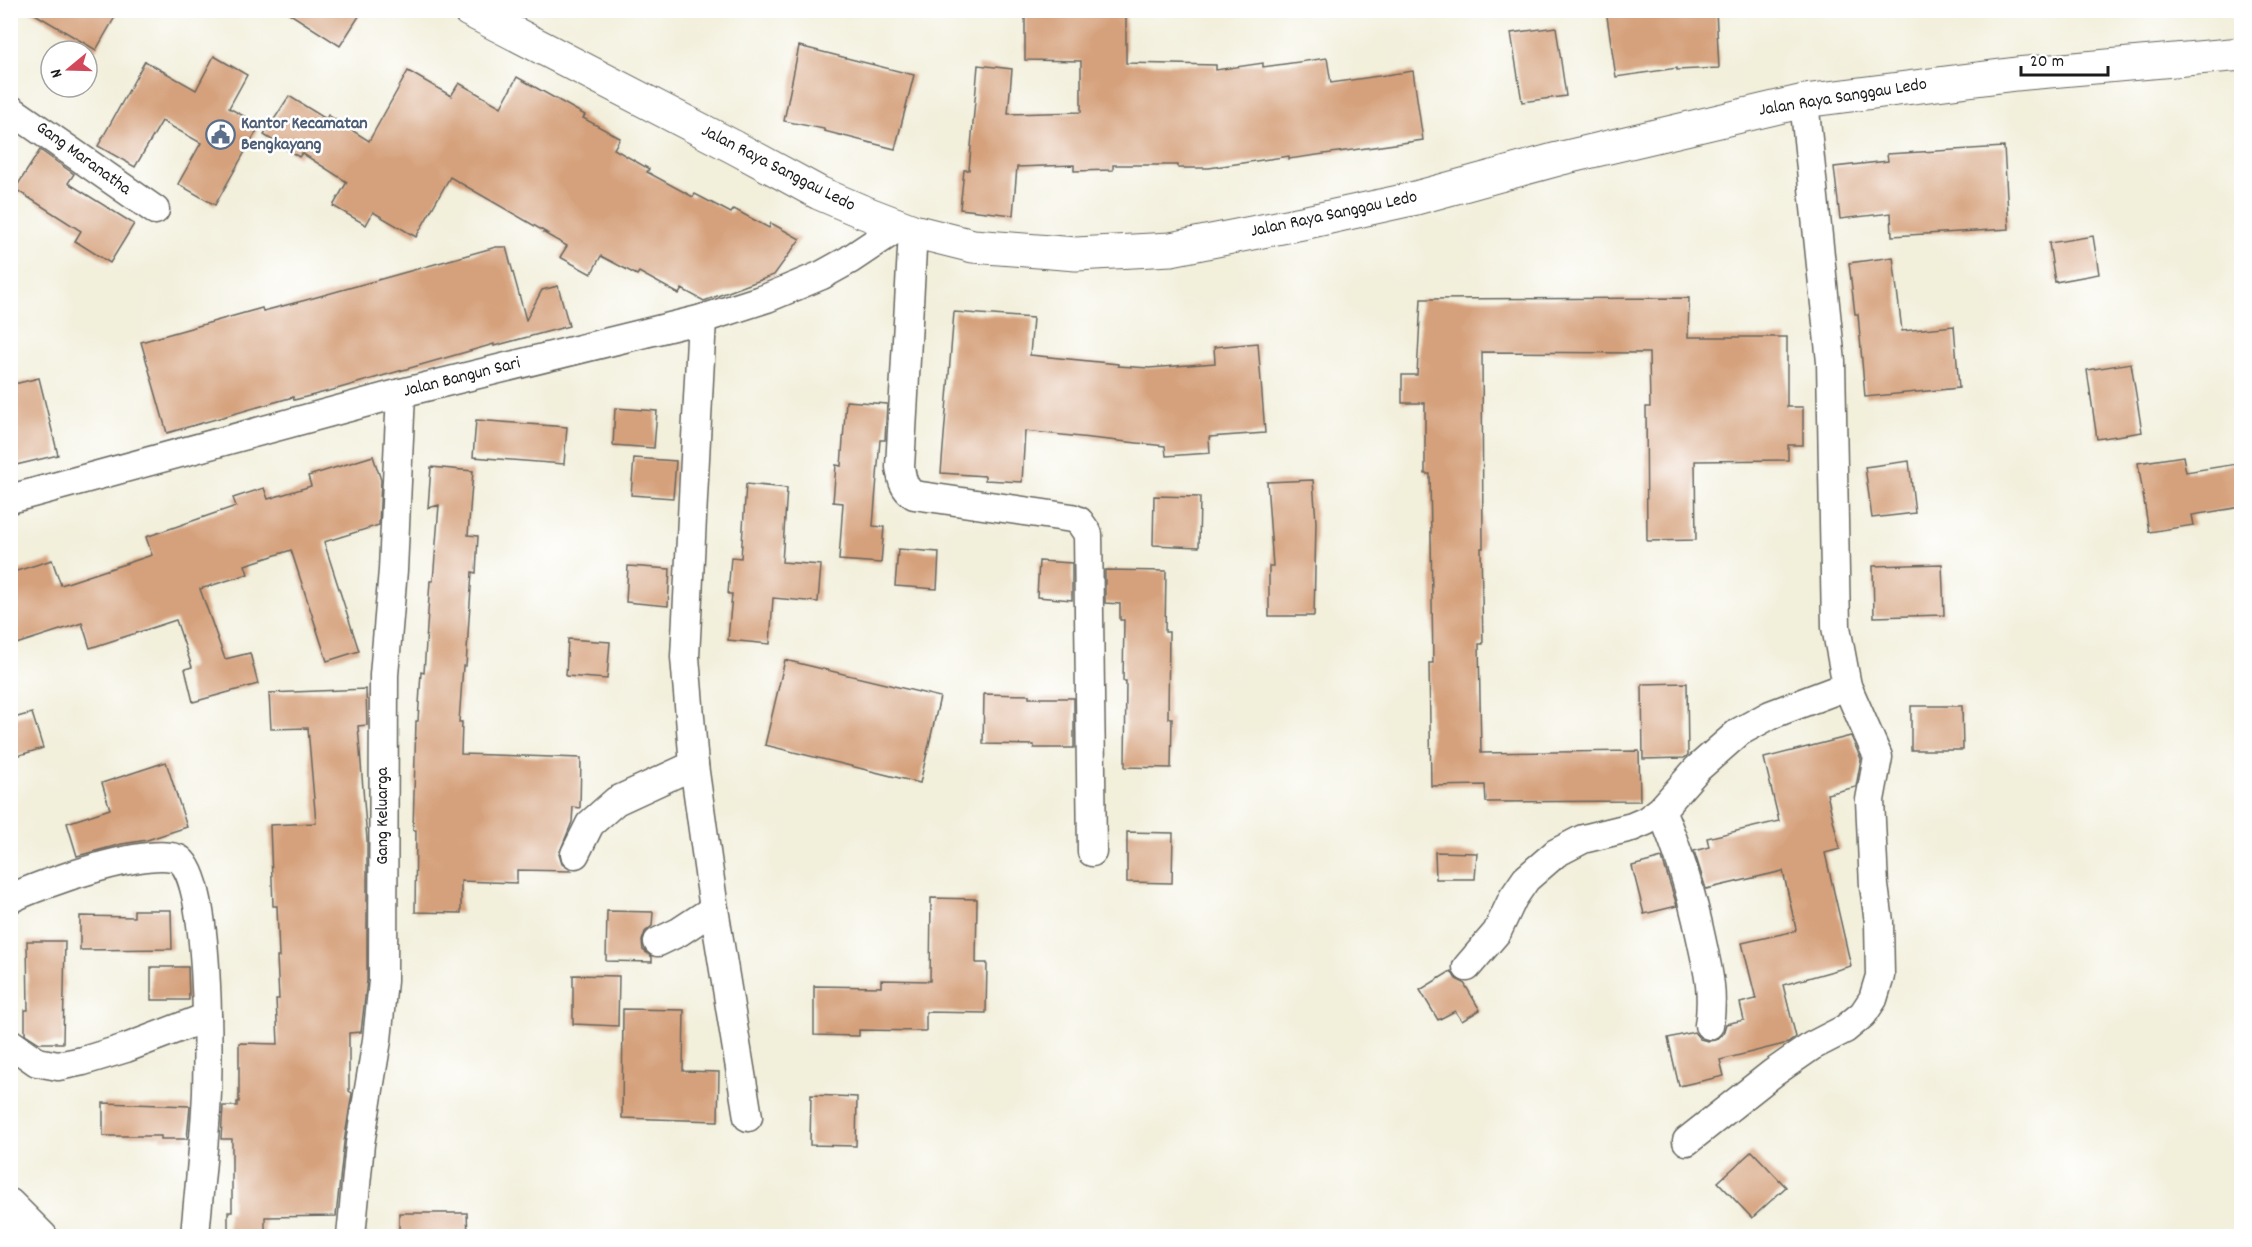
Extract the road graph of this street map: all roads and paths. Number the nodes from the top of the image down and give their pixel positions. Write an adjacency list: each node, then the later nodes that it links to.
1 (469, 10): 6 (highway, Jalan Raya Sanggau Ledo)
2 (2241, 54): 3 (highway, Jalan Raya Sanggau Ledo)
3 (1804, 100): 6 (highway, Jalan Raya Sanggau Ledo); 10 (street)
4 (10, 109): 5 (street, Gang Maranatha)
5 (155, 210)
6 (906, 228): 7 (street, Jalan Bangun Sari); 13 (street)
7 (702, 319): 8 (street, Jalan Bangun Sari); 11 (street)
8 (401, 393): 9 (street, Jalan Bangun Sari); 27 (street, Gang Keluarga)
9 (10, 499)
10 (1847, 686): 12 (street); 23 (street)
11 (694, 765): 14 (street); 16 (street)
12 (1661, 810): 18 (street); 20 (street)
13 (1092, 852)
14 (575, 854)
15 (10, 898): 19 (street)
16 (714, 909): 17 (street); 22 (street)
17 (658, 942)
18 (1467, 967)
19 (207, 1017): 21 (street); 26 (street)
20 (1709, 1025)
21 (10, 1043)
22 (748, 1117)
23 (1687, 1141)
24 (10, 1203): 25 (street)
25 (43, 1236)
26 (195, 1236)
27 (351, 1236)

